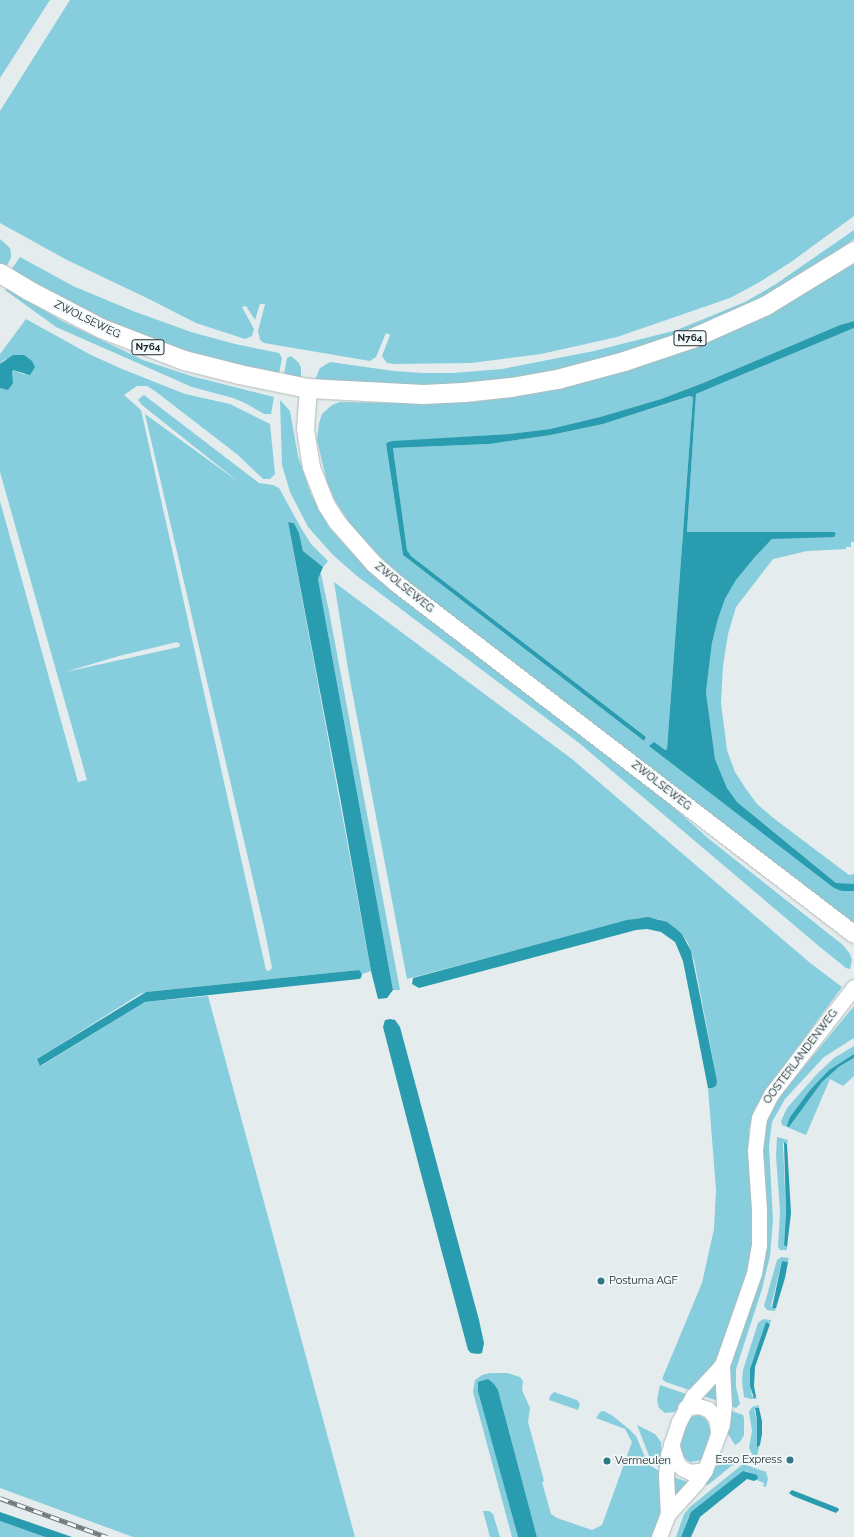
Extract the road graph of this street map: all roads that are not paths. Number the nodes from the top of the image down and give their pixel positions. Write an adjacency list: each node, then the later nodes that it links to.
1 (854, 251): 3 (main road, N764)
2 (0, 273): 3 (main road, ZWOLSEWEG / N764)
3 (308, 388): 4 (main road, ZWOLSEWEG)
4 (854, 934)
5 (854, 987): 6 (street, OOSTERLANDENWEG)
6 (722, 1365): 7 (street, OOSTERLANDENWEG); 8 (street, OOSTERLANDENWEG)
7 (685, 1408): 8 (street); 9 (street, OOSTERLANDENWEG)
8 (719, 1435): 10 (street, OOSTERLANDENWEG)
9 (671, 1443): 10 (street); 11 (street, OOSTERLANDENWEG)
10 (705, 1470): 11 (street, OOSTERLANDENWEG)
11 (668, 1514): 12 (street, OOSTERLANDENWEG)
12 (660, 1537)

